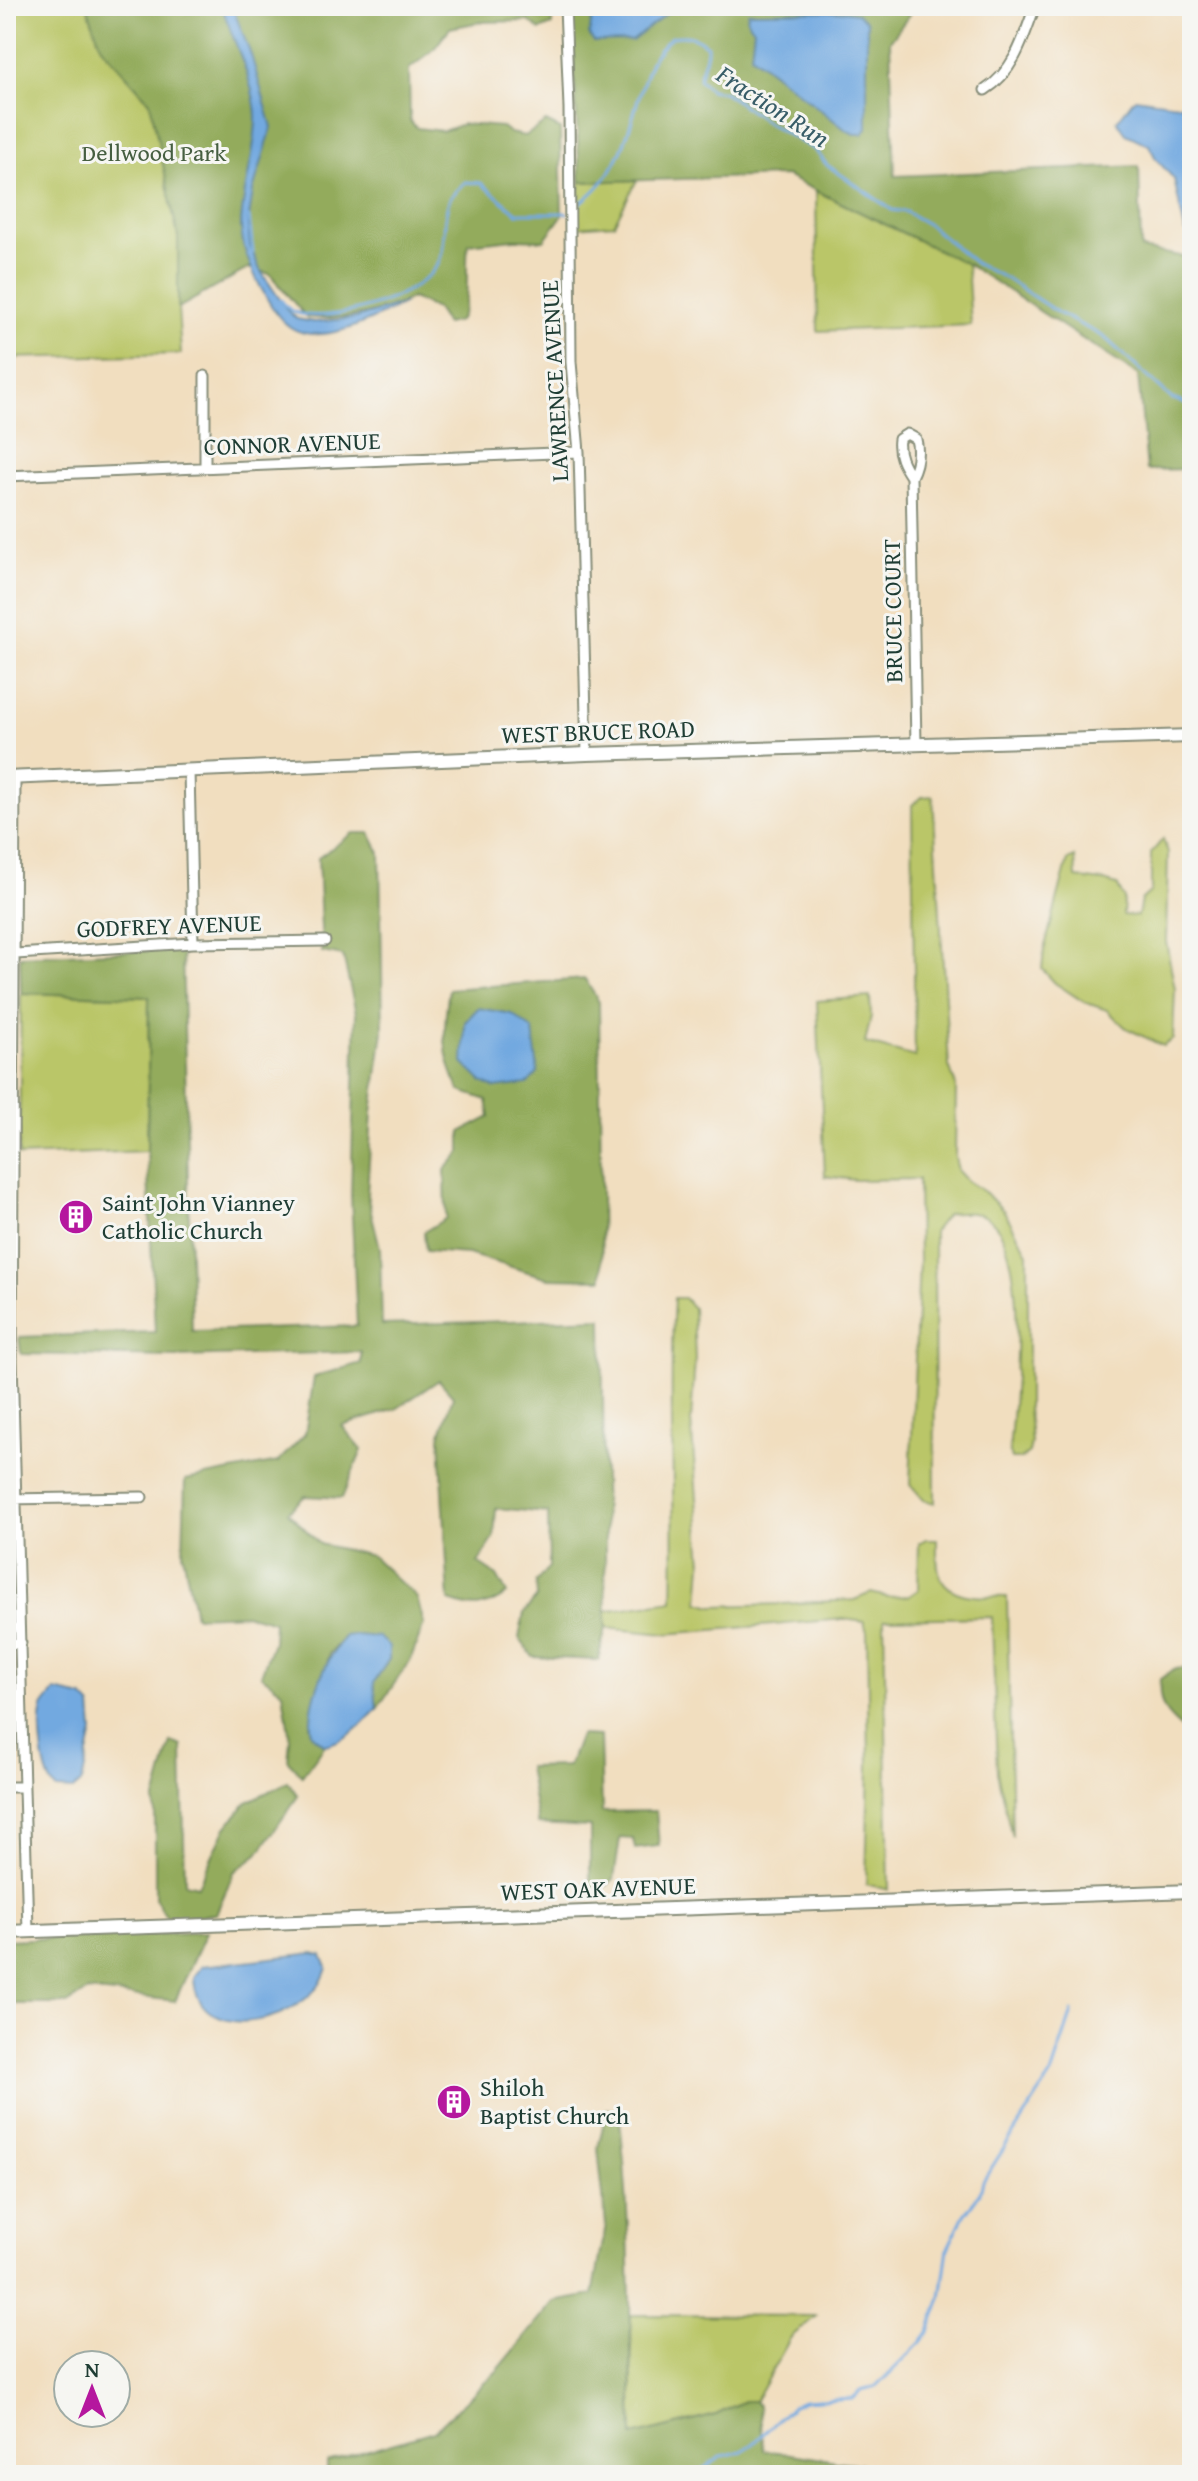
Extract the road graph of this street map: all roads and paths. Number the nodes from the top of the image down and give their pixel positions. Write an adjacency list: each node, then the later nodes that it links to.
1 (565, 6): 5 (street, LAWRENCE AVENUE)
2 (1035, 6): 3 (street)
3 (985, 90)
4 (205, 376): 6 (street)
5 (579, 452): 6 (street, CONNOR AVENUE); 11 (street, LAWRENCE AVENUE)
6 (205, 467): 7 (street, CONNOR AVENUE)
7 (6, 476)
8 (911, 477): 10 (street, BRUCE COURT)
9 (1192, 736): 10 (street, WEST BRUCE ROAD)
10 (916, 744): 11 (street, WEST BRUCE ROAD)
11 (587, 754): 12 (street, WEST BRUCE ROAD)
12 (189, 771): 13 (street, WEST BRUCE ROAD); 15 (street)
13 (11, 778): 16 (street)
14 (325, 941): 15 (street, GODFREY AVENUE)
15 (193, 943): 16 (street, GODFREY AVENUE)
16 (16, 954): 17 (street)
17 (9, 1360): 20 (street)
18 (142, 1497): 20 (street)
19 (6, 1499): 20 (street)
20 (18, 1499): 21 (street)
21 (21, 1643): 22 (street); 24 (street)
22 (6, 1644)
23 (6, 1787): 24 (street)
24 (23, 1787): 26 (street)
25 (1192, 1891): 26 (street, WEST OAK AVENUE)
26 (28, 1931): 27 (street, WEST OAK AVENUE)
27 (6, 1932)

